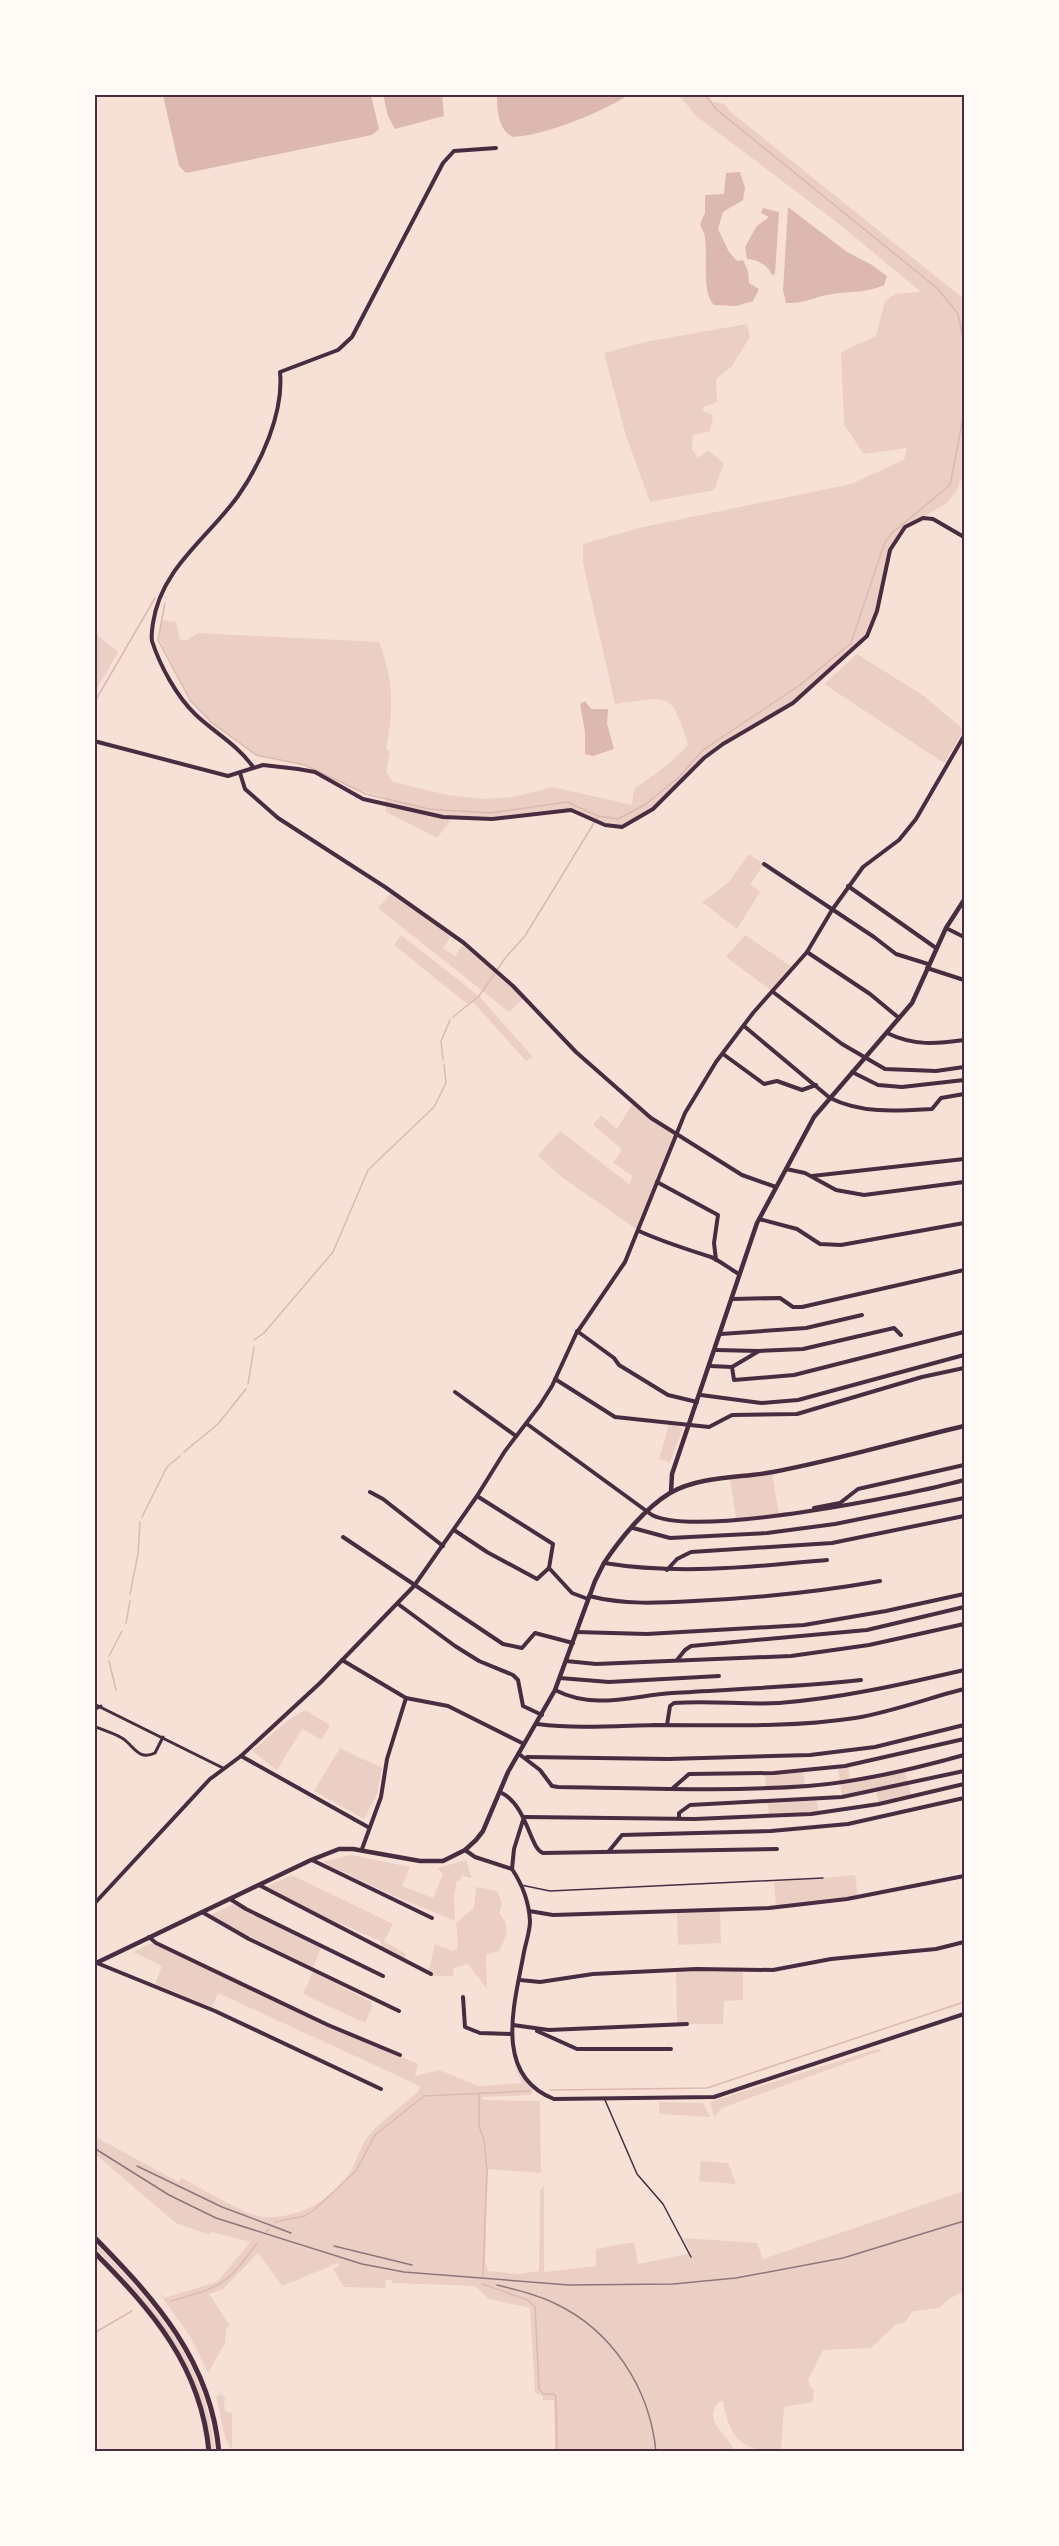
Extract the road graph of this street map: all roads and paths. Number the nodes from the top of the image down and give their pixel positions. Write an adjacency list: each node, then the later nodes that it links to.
1 (496, 148): 5 (street)
2 (964, 537): 5 (street)
3 (964, 736): 8 (street)
4 (94, 741): 6 (street)
5 (253, 767): 6 (street)
6 (240, 774): 30 (street)
7 (764, 864): 10 (street)
8 (848, 886): 10 (street); 13 (street)
9 (964, 900): 11 (street)
10 (832, 910): 14 (street); 15 (street)
11 (946, 928): 12 (street); 13 (street)
12 (964, 937)
13 (936, 948): 15 (street)
14 (807, 952): 17 (street); 18 (street)
15 (927, 966): 16 (street); 18 (street)
16 (964, 980)
17 (773, 992): 19 (street); 23 (street)
18 (900, 1018): 20 (street)
19 (744, 1026): 22 (street); 27 (street)
20 (887, 1033): 21 (street); 23 (street)
21 (964, 1040)
22 (723, 1054): 27 (street); 30 (street)
23 (865, 1058): 24 (street); 25 (street)
24 (964, 1067)
25 (852, 1072): 26 (street); 29 (street)
26 (964, 1080)
27 (816, 1085): 29 (street)
28 (964, 1094): 29 (street)
29 (830, 1098): 32 (street)
30 (675, 1134): 34 (street); 36 (street)
31 (964, 1160): 33 (street)
32 (786, 1169): 33 (street); 36 (street)
33 (811, 1176): 35 (street)
34 (657, 1182): 39 (street); 40 (street)
35 (964, 1182)
36 (776, 1187): 37 (street)
37 (759, 1219): 38 (street); 42 (street)
38 (964, 1222)
39 (639, 1231): 40 (street); 45 (street)
40 (717, 1260): 42 (street)
41 (964, 1270): 43 (street)
42 (739, 1274): 43 (street)
43 (732, 1299): 47 (street)
44 (862, 1315): 47 (street)
45 (577, 1331): 55 (street); 58 (street)
46 (964, 1332): 53 (street)
47 (721, 1334): 49 (street)
48 (901, 1335): 50 (street)
49 (716, 1350): 50 (street); 52 (street)
50 (759, 1351): 53 (street)
51 (964, 1355): 57 (street)
52 (710, 1366): 53 (street); 57 (street)
53 (732, 1368)
54 (964, 1368): 60 (street)
55 (555, 1379): 59 (street); 60 (street)
56 (455, 1392): 62 (street)
57 (700, 1395): 58 (street)
58 (698, 1402): 60 (street)
59 (526, 1424): 62 (street); 69 (street)
60 (689, 1425): 66 (street)
61 (964, 1426): 66 (street)
62 (516, 1436): 67 (street)
63 (964, 1465): 70 (street)
64 (964, 1480): 70 (street)
65 (369, 1492): 75 (street)
66 (671, 1492): 69 (street)
67 (477, 1496): 73 (street); 78 (street)
68 (964, 1498): 72 (street)
69 (649, 1511): 70 (street); 72 (street)
70 (808, 1511)
71 (964, 1516): 79 (street)
72 (633, 1528): 77 (street)
73 (454, 1530): 75 (street); 78 (street)
74 (342, 1537): 81 (street)
75 (443, 1546): 81 (street)
76 (826, 1560): 79 (street)
77 (604, 1563): 79 (street); 83 (street)
78 (549, 1568): 83 (street)
79 (667, 1570)
80 (880, 1581): 83 (street)
81 (414, 1586): 84 (street); 88 (street)
82 (964, 1594): 87 (street)
83 (589, 1597): 87 (street)
84 (398, 1604): 89 (street); 102 (street)
85 (964, 1607): 90 (street)
86 (964, 1624): 90 (street)
87 (576, 1632): 88 (street)
88 (573, 1642): 91 (street)
89 (342, 1660): 98 (street); 112 (street)
90 (677, 1660): 91 (street)
91 (566, 1661): 94 (street)
92 (964, 1670): 104 (street)
93 (719, 1676): 94 (street)
94 (560, 1678): 97 (street)
95 (861, 1680): 97 (street)
96 (964, 1689): 104 (street)
97 (555, 1690): 102 (street)
98 (406, 1698): 109 (street); 122 (street)
99 (94, 1704): 100 (street)
100 (101, 1706): 101 (street); 107 (street)
101 (94, 1710)
102 (542, 1715): 103 (street)
103 (537, 1724): 104 (street); 109 (street)
104 (666, 1725)
105 (964, 1725): 113 (street)
106 (94, 1726): 107 (street)
107 (163, 1737): 114 (street)
108 (964, 1739): 117 (street)
109 (524, 1744): 110 (street)
110 (519, 1754): 113 (street); 118 (street)
111 (964, 1755): 117 (street)
112 (240, 1756): 114 (street); 122 (street)
113 (526, 1757): 117 (street)
114 (223, 1768): 134 (street)
115 (964, 1771): 121 (street)
116 (964, 1784): 121 (street)
117 (672, 1788)
118 (500, 1792): 120 (street); 125 (street)
119 (964, 1798): 126 (street)
120 (525, 1817): 121 (street); 126 (street); 128 (street)
121 (679, 1818)
122 (368, 1827): 123 (street)
123 (362, 1849): 125 (street); 127 (street)
124 (777, 1849): 126 (street)
125 (465, 1850): 128 (street)
126 (609, 1851)
127 (311, 1860): 131 (street); 137 (street)
128 (512, 1869): 132 (street)
129 (964, 1876): 135 (street)
130 (824, 1878): 132 (lane)
131 (259, 1885): 133 (street); 141 (street)
132 (520, 1885): 135 (street)
133 (230, 1899): 136 (street); 142 (street)
134 (94, 1904)
135 (529, 1911): 143 (street)
136 (202, 1912): 138 (street); 145 (street)
137 (432, 1918)
138 (149, 1937): 140 (street); 152 (street)
139 (964, 1942): 143 (street)
140 (96, 1963): 153 (street)
141 (431, 1974)
142 (382, 1976)
143 (520, 1980): 148 (street)
144 (464, 1997): 150 (street)
145 (399, 2011)
146 (964, 2014): 154 (street)
147 (687, 2024): 149 (street)
148 (513, 2025): 149 (street); 150 (street)
149 (534, 2029): 151 (street)
150 (512, 2034): 154 (street)
151 (671, 2049)
152 (400, 2055)
153 (381, 2089)
154 (605, 2100): 157 (lane)
155 (94, 2237): 159 (main road)
156 (94, 2252): 158 (main road)
157 (691, 2257)
158 (209, 2451)
159 (219, 2451)

